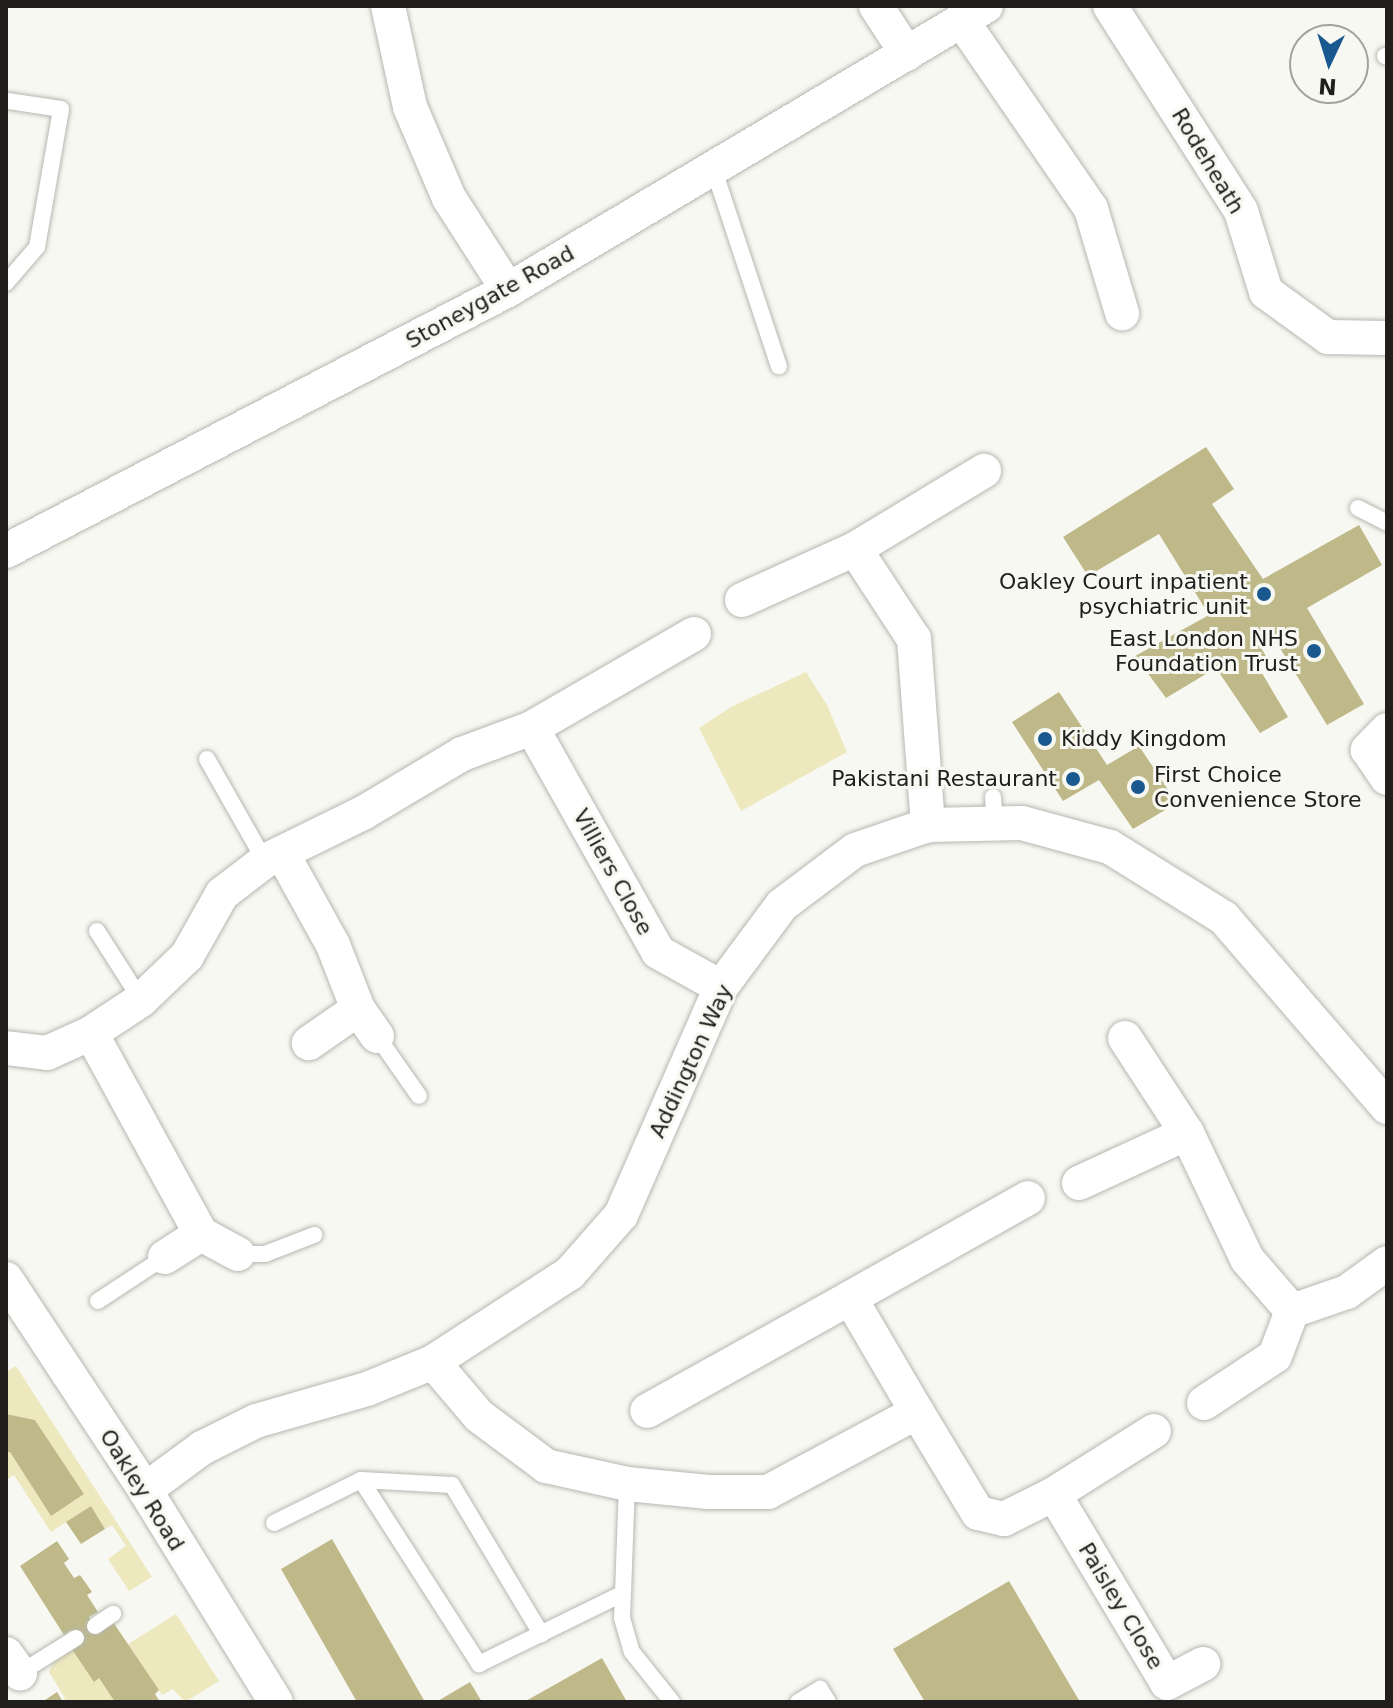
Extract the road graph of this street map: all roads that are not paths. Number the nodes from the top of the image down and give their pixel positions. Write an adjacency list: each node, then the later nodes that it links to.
1 (388, 6): 9 (street)
2 (876, 6): 5 (street)
3 (1110, 6): 11 (street, Rodeheath)
4 (974, 14): 5 (street, Stoneygate Road); 10 (street, Stoneygate Road)
5 (907, 54): 7 (street, Stoneygate Road)
6 (7, 103): 8 (lane)
7 (713, 167): 9 (street, Stoneygate Road); 12 (lane)
8 (6, 283)
9 (508, 290): 17 (street, Stoneygate Road)
10 (1122, 313)
11 (1387, 338)
12 (779, 366)
13 (984, 471): 16 (street)
14 (1358, 508): 15 (lane)
15 (1387, 523)
16 (855, 549): 18 (street); 24 (street)
17 (6, 551)
18 (742, 600)
19 (694, 634): 20 (street)
20 (532, 728): 25 (street); 27 (street, Villiers Close)
21 (1387, 730): 23 (street)
22 (207, 759): 25 (lane)
23 (1387, 778)
24 (928, 825): 27 (street, Addington Way); 35 (street, Addington Way)
25 (274, 857): 28 (street); 29 (street)
26 (97, 931): 28 (lane)
27 (721, 987): 48 (street, Addington Way)
28 (141, 1000): 30 (street)
29 (368, 1023): 32 (street); 34 (lane)
30 (91, 1033): 33 (street); 39 (street)
31 (1125, 1038): 36 (street)
32 (309, 1043)
33 (6, 1048)
34 (419, 1096)
35 (1387, 1107)
36 (1187, 1133): 37 (street); 47 (street)
37 (1079, 1183)
38 (1028, 1198): 45 (street)
39 (201, 1234): 41 (street); 42 (street)
40 (314, 1235): 41 (lane)
41 (238, 1254)
42 (165, 1257): 46 (lane)
43 (1387, 1263): 47 (street)
44 (6, 1279): 55 (street, Oakley Road)
45 (850, 1298): 50 (street); 51 (street)
46 (98, 1301)
47 (1292, 1311): 49 (street)
48 (433, 1362): 54 (street); 55 (street, Addington Way)
49 (1204, 1403)
50 (647, 1411)
51 (917, 1412): 54 (street); 56 (street)
52 (1154, 1431): 56 (street)
53 (361, 1480): 57 (lane); 61 (lane); 61 (lane)
54 (627, 1484): 58 (lane)
55 (145, 1490): 65 (street, Oakley Road)
56 (1054, 1494): 64 (street, Paisley Close)
57 (274, 1523)
58 (622, 1594): 61 (lane); 66 (lane)
59 (113, 1614): 60 (lane)
60 (95, 1626)
61 (541, 1634)
62 (76, 1638): 63 (lane)
63 (13, 1664)
64 (1203, 1664)
65 (276, 1702)
66 (672, 1702)
67 (798, 1702): 68 (lane)
68 (828, 1702)

